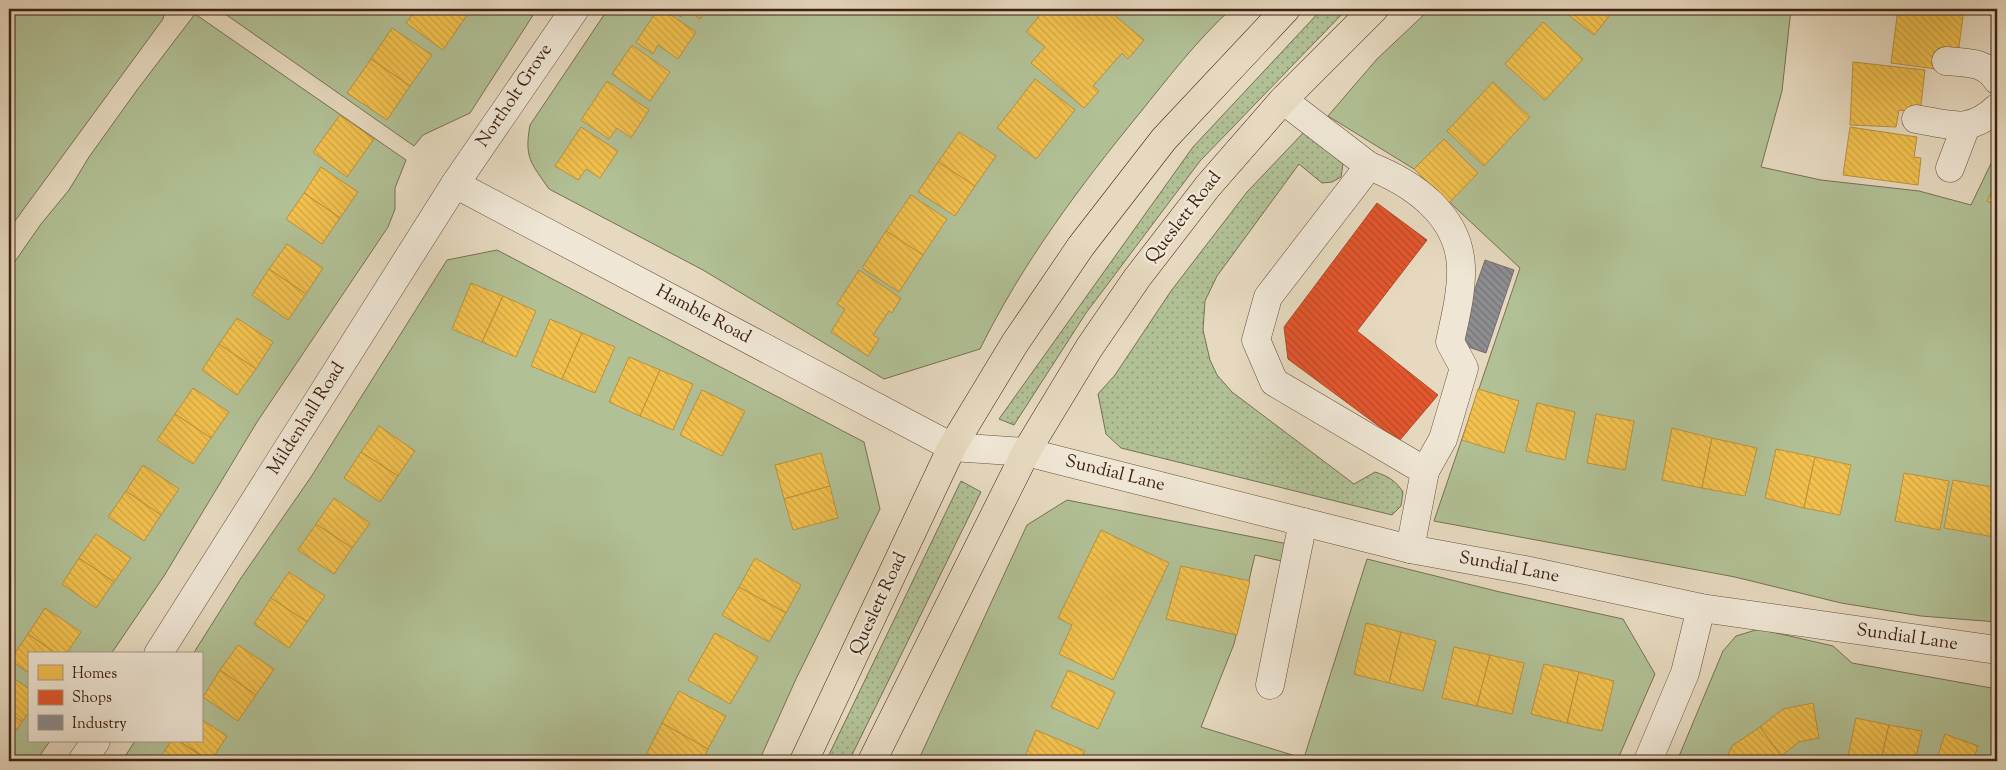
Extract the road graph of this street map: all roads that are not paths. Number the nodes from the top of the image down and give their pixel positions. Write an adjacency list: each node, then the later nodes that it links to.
1 (575, 9): 12 (street, Northolt Grove)
2 (1286, 9): 13 (highway, Queslett Road)
3 (1374, 9): 6 (highway, Queslett Road)
4 (1946, 62): 5 (street)
5 (1995, 71)
6 (1283, 100): 10 (street); 14 (highway, Queslett Road)
7 (1997, 108): 9 (street)
8 (1916, 119): 9 (street)
9 (1966, 126): 11 (street)
10 (1369, 166): 15 (street); 15 (street)
11 (1950, 168)
12 (455, 184): 13 (street, Hamble Road); 20 (street, Mildenhall Road)
13 (952, 447): 14 (street); 24 (highway, Queslett Road)
14 (1026, 452): 16 (street, Sundial Lane); 25 (highway, Queslett Road)
15 (1425, 471): 17 (street)
16 (1303, 522): 17 (street, Sundial Lane); 21 (street)
17 (1410, 549): 18 (street, Sundial Lane)
18 (1701, 608): 19 (street, Sundial Lane); 26 (street)
19 (1997, 650)
20 (159, 652)
21 (1270, 685)
22 (95, 742): 23 (street)
23 (82, 761)
24 (804, 761)
25 (872, 761)
26 (1648, 761)

